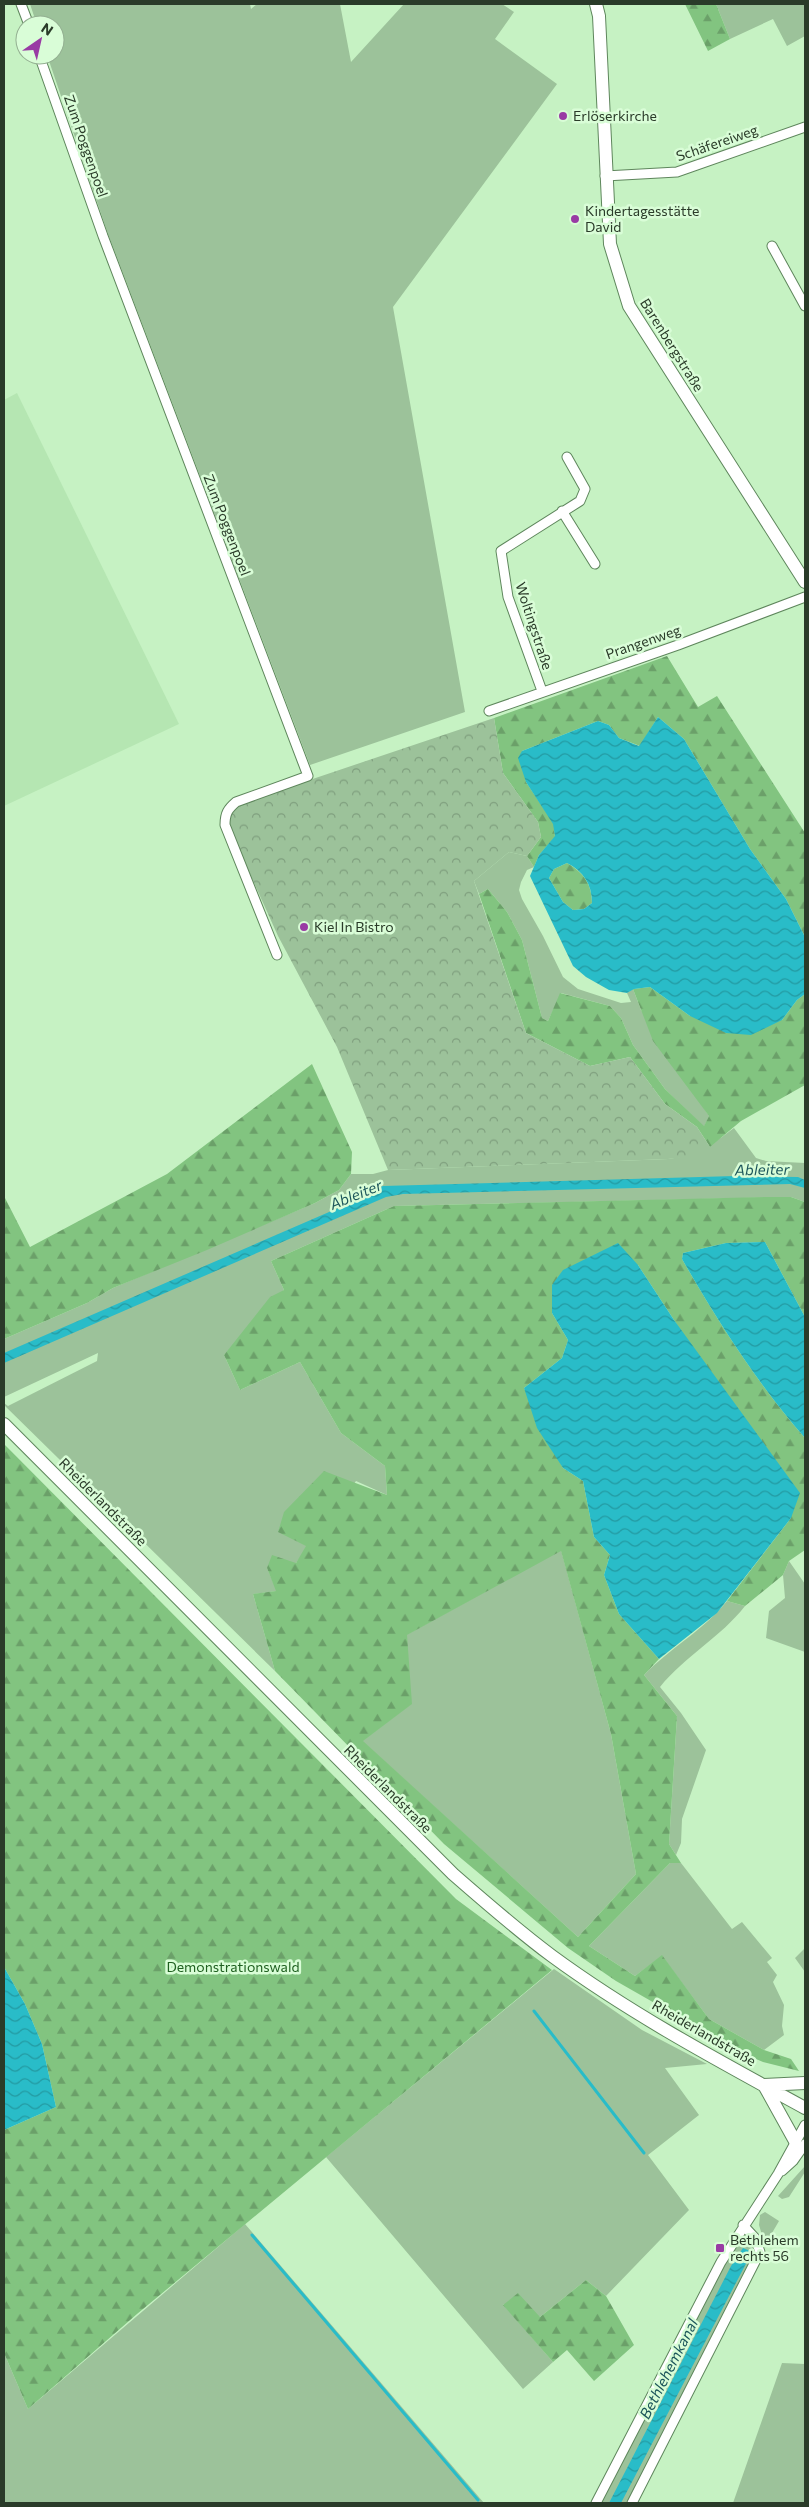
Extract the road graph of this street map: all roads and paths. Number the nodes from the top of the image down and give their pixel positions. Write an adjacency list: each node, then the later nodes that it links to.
1 (596, 4): 4 (main road, Barenbergstraße)
2 (43, 65): 14 (street, Zum Poggenpoel)
3 (805, 127): 4 (street, Schäfereiweg)
4 (605, 176): 10 (main road, Barenbergstraße)
5 (772, 246): 6 (street)
6 (805, 306)
7 (567, 457): 8 (street, Woltingstraße)
8 (562, 511): 9 (street); 12 (street, Woltingstraße)
9 (595, 564)
10 (805, 582)
11 (805, 597): 12 (street, Prangenweg)
12 (542, 691): 13 (street, Prangenweg)
13 (488, 711)
14 (277, 955)
15 (4, 1424): 17 (main road, Rheiderlandstraße)
16 (805, 2083): 17 (main road)
17 (764, 2085): 18 (main road, Rheiderlandstraße); 20 (main road)
18 (805, 2108)
19 (805, 2125): 20 (street)
20 (800, 2142): 22 (street); 23 (street)
21 (805, 2157): 22 (street)
22 (793, 2162): 23 (street)
23 (778, 2174): 24 (street)
24 (743, 2225): 25 (street); 26 (street)
25 (596, 2503)
26 (632, 2503)

